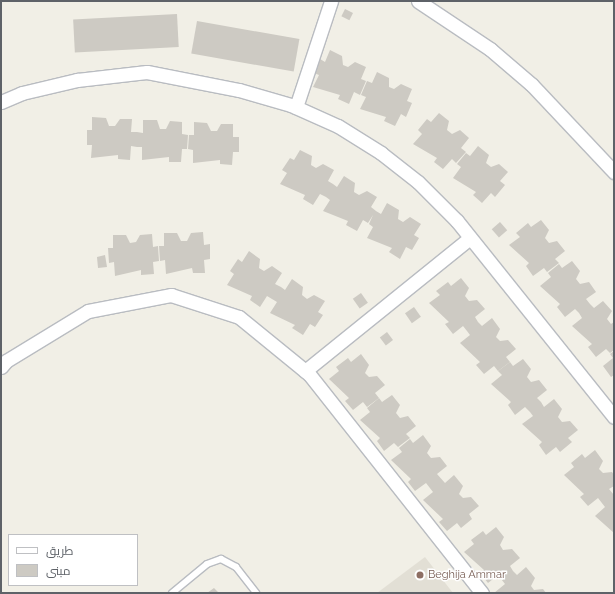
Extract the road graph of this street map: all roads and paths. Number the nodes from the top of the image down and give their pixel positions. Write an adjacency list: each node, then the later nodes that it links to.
1 (331, 1): 4 (street)
2 (418, 1): 5 (street)
3 (1, 102): 4 (street)
4 (296, 107): 6 (street)
5 (614, 172)
6 (470, 238): 8 (street); 9 (street)
7 (1, 367): 8 (street)
8 (305, 371): 12 (street)
9 (614, 417)
10 (172, 593): 11 (lane)
11 (256, 593)
12 (482, 593)

